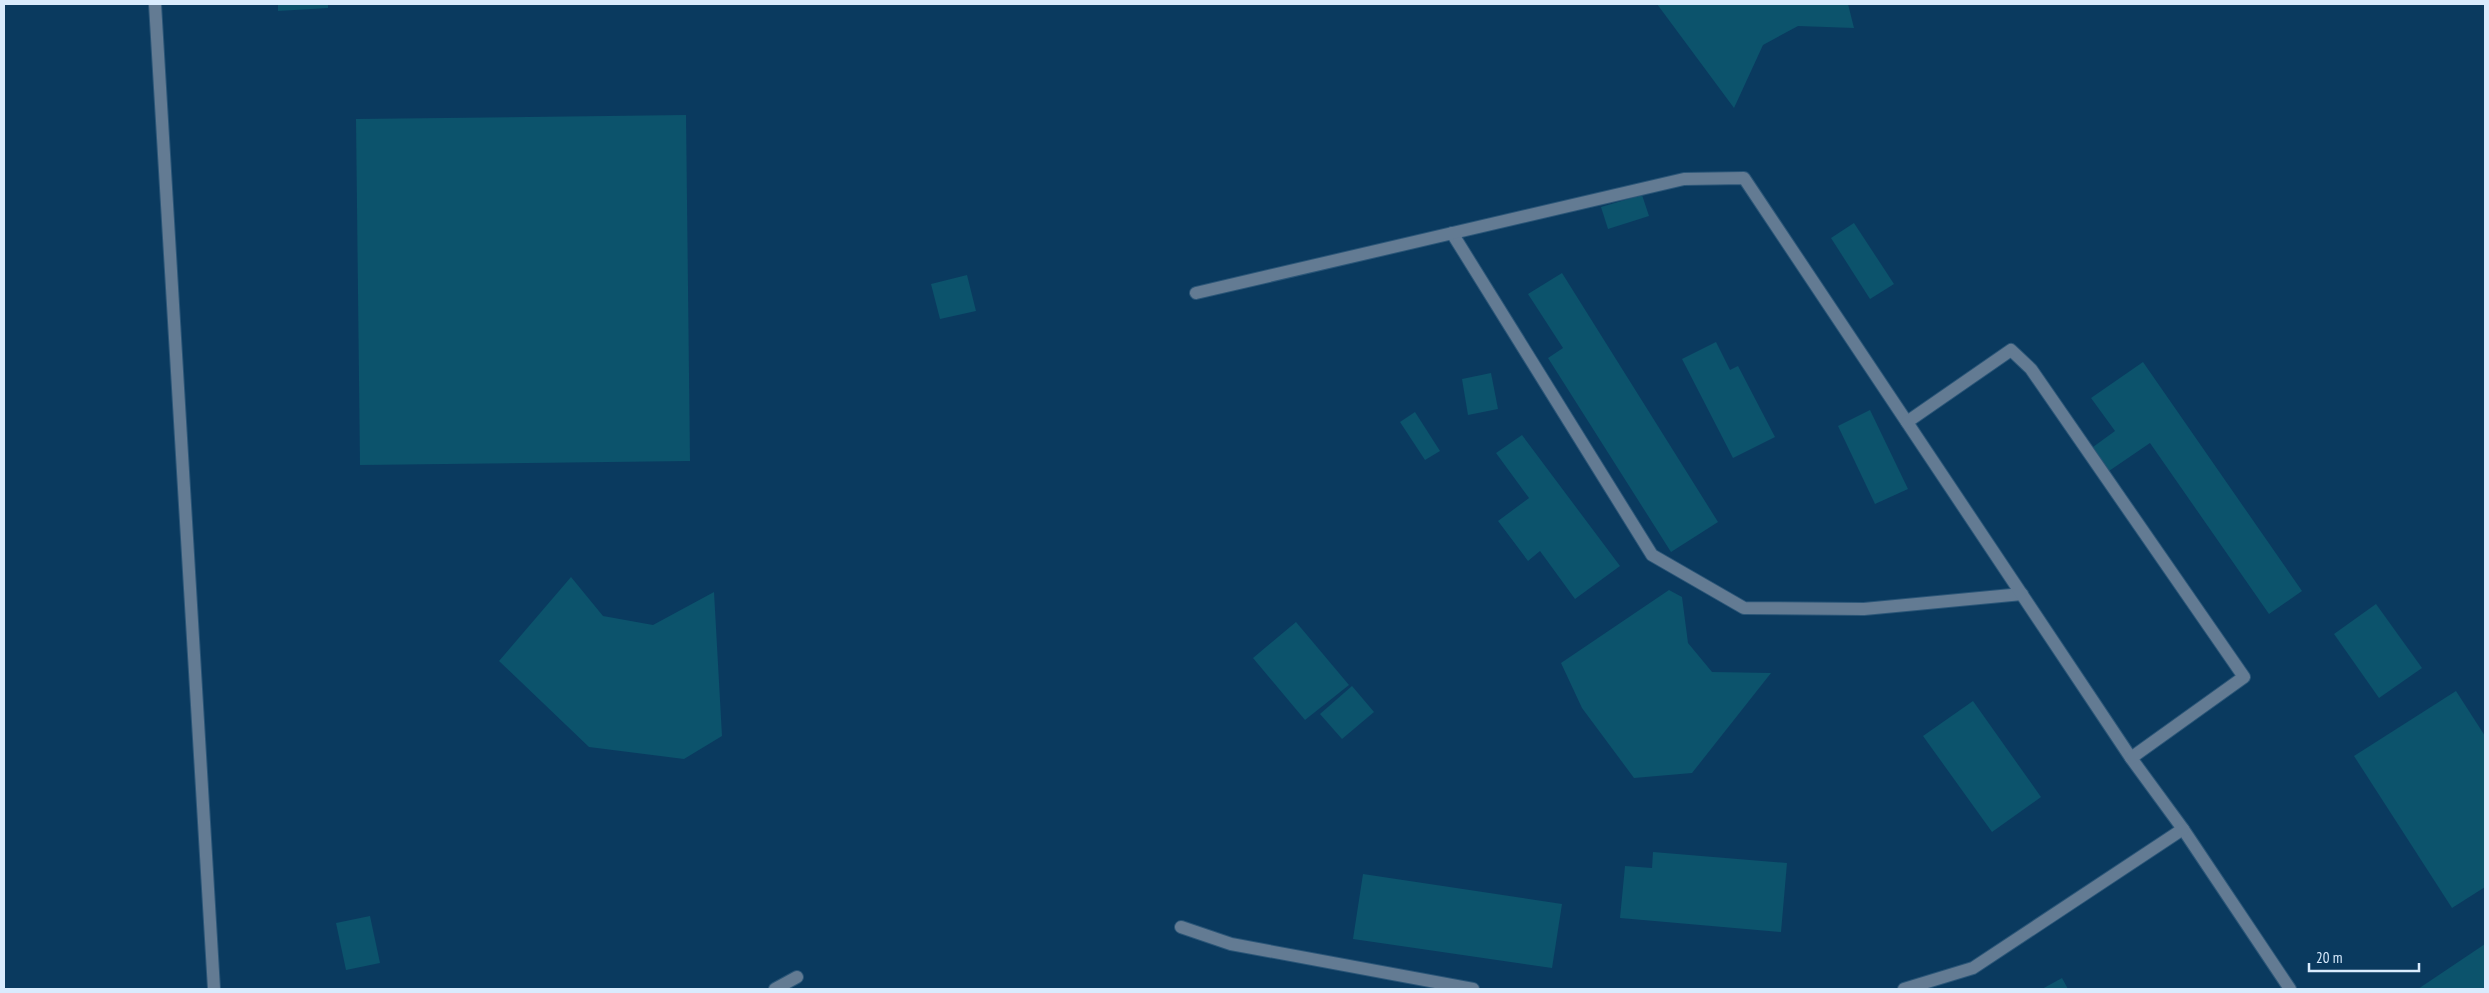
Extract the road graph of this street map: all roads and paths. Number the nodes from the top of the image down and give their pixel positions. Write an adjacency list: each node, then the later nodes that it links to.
1 (155, 4): 10 (lane)
2 (1452, 233): 3 (lane); 4 (lane); 5 (lane)
3 (1196, 293)
4 (1907, 422): 5 (lane); 6 (lane)
5 (2022, 594): 6 (lane)
6 (2131, 758): 7 (lane)
7 (2183, 829): 13 (lane); 14 (lane)
8 (1181, 927): 12 (lane)
9 (796, 976): 11 (lane)
10 (214, 989)
11 (775, 989)
12 (1473, 989)
13 (1904, 989)
14 (2290, 989)

